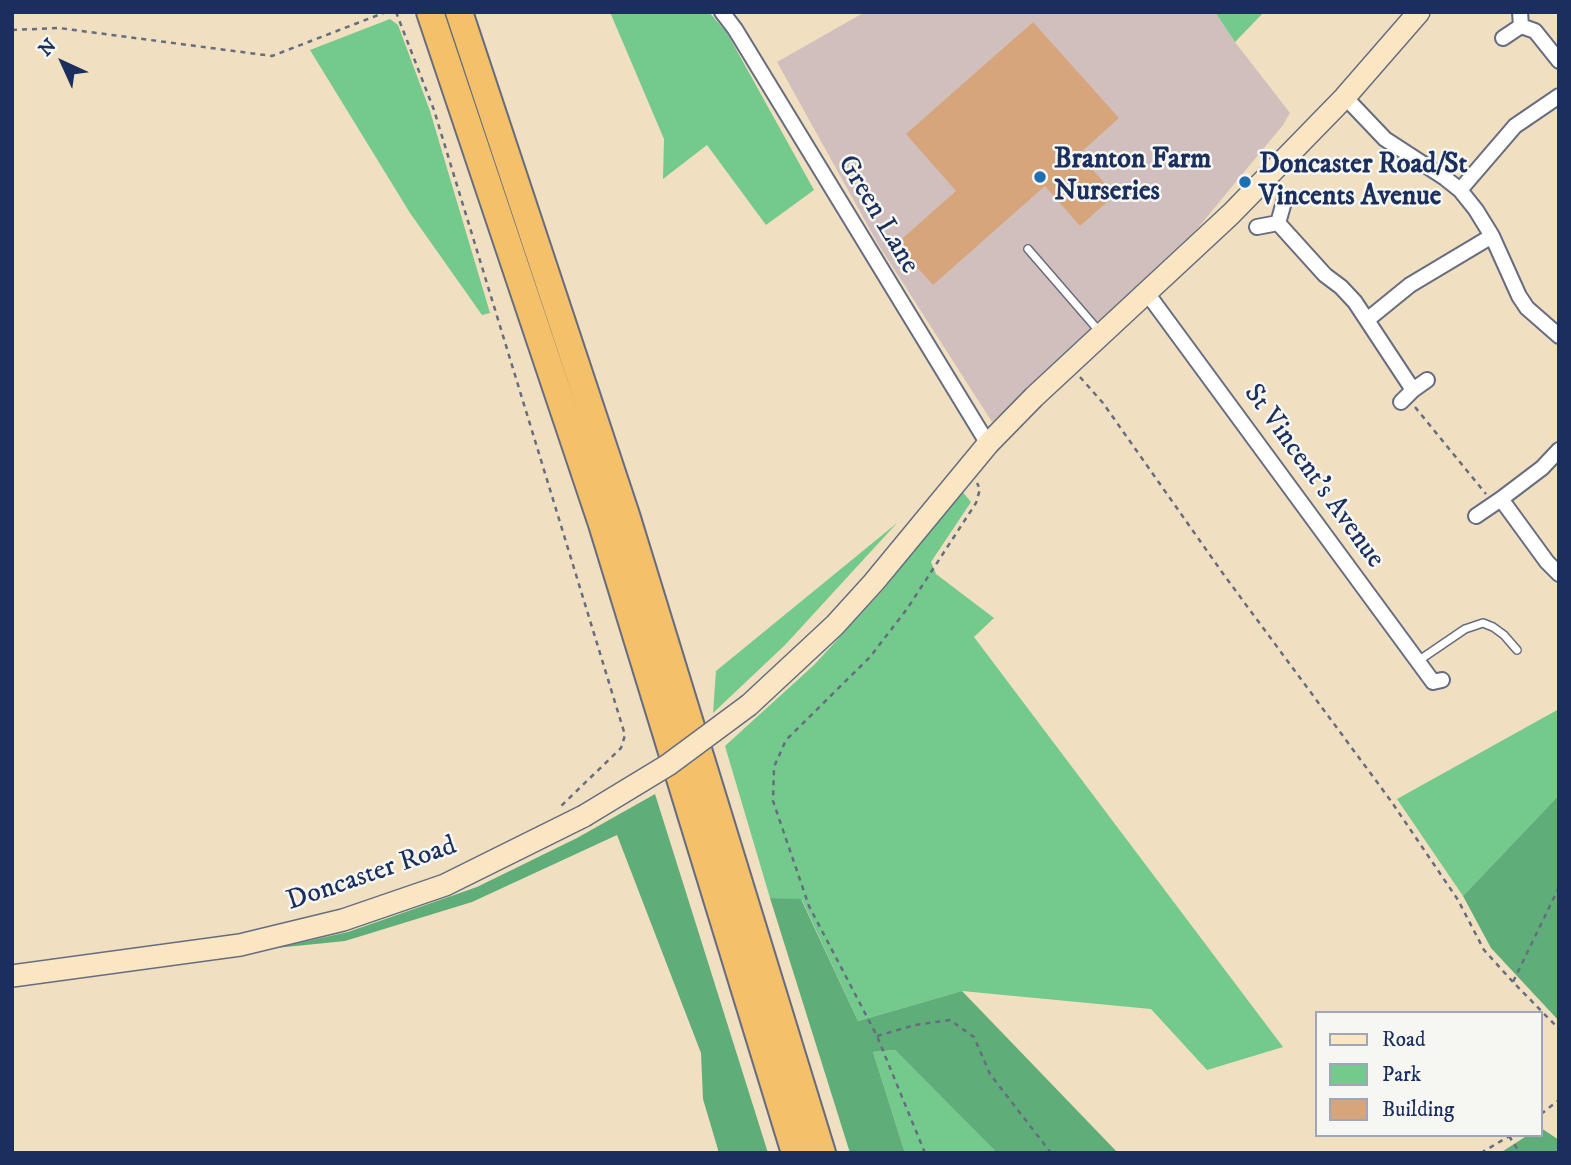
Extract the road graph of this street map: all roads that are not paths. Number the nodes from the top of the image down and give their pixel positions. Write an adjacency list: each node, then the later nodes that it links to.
1 (430, 12): 30 (highway)
2 (459, 12): 31 (highway)
3 (722, 12): 21 (street, Green Lane)
4 (1419, 12): 9 (main road, Doncaster Road)
5 (1520, 19): 6 (street); 7 (street)
6 (1503, 38)
7 (1559, 61)
8 (1559, 96): 10 (street)
9 (1345, 97): 10 (street); 16 (main road, Doncaster Road)
10 (1460, 190): 14 (street)
11 (1284, 202): 12 (street)
12 (1278, 223): 13 (street); 17 (street)
13 (1257, 227)
14 (1492, 236): 17 (street); 19 (street)
15 (1028, 250): 18 (lane)
16 (1147, 293): 18 (main road, Doncaster Road); 27 (street, St Vincent's Avenue)
17 (1367, 320): 20 (street)
18 (1102, 334): 21 (main road, Doncaster Road)
19 (1559, 336)
20 (1427, 380)
21 (988, 444): 29 (main road, Doncaster Road, bridge)
22 (1559, 450): 23 (street)
23 (1498, 501): 24 (street); 25 (street)
24 (1476, 516)
25 (1559, 574)
26 (1517, 650): 27 (lane)
27 (1417, 661): 28 (street, St Vincent's Avenue)
28 (1434, 685)
29 (12, 976)
30 (795, 1153)
31 (822, 1153)

